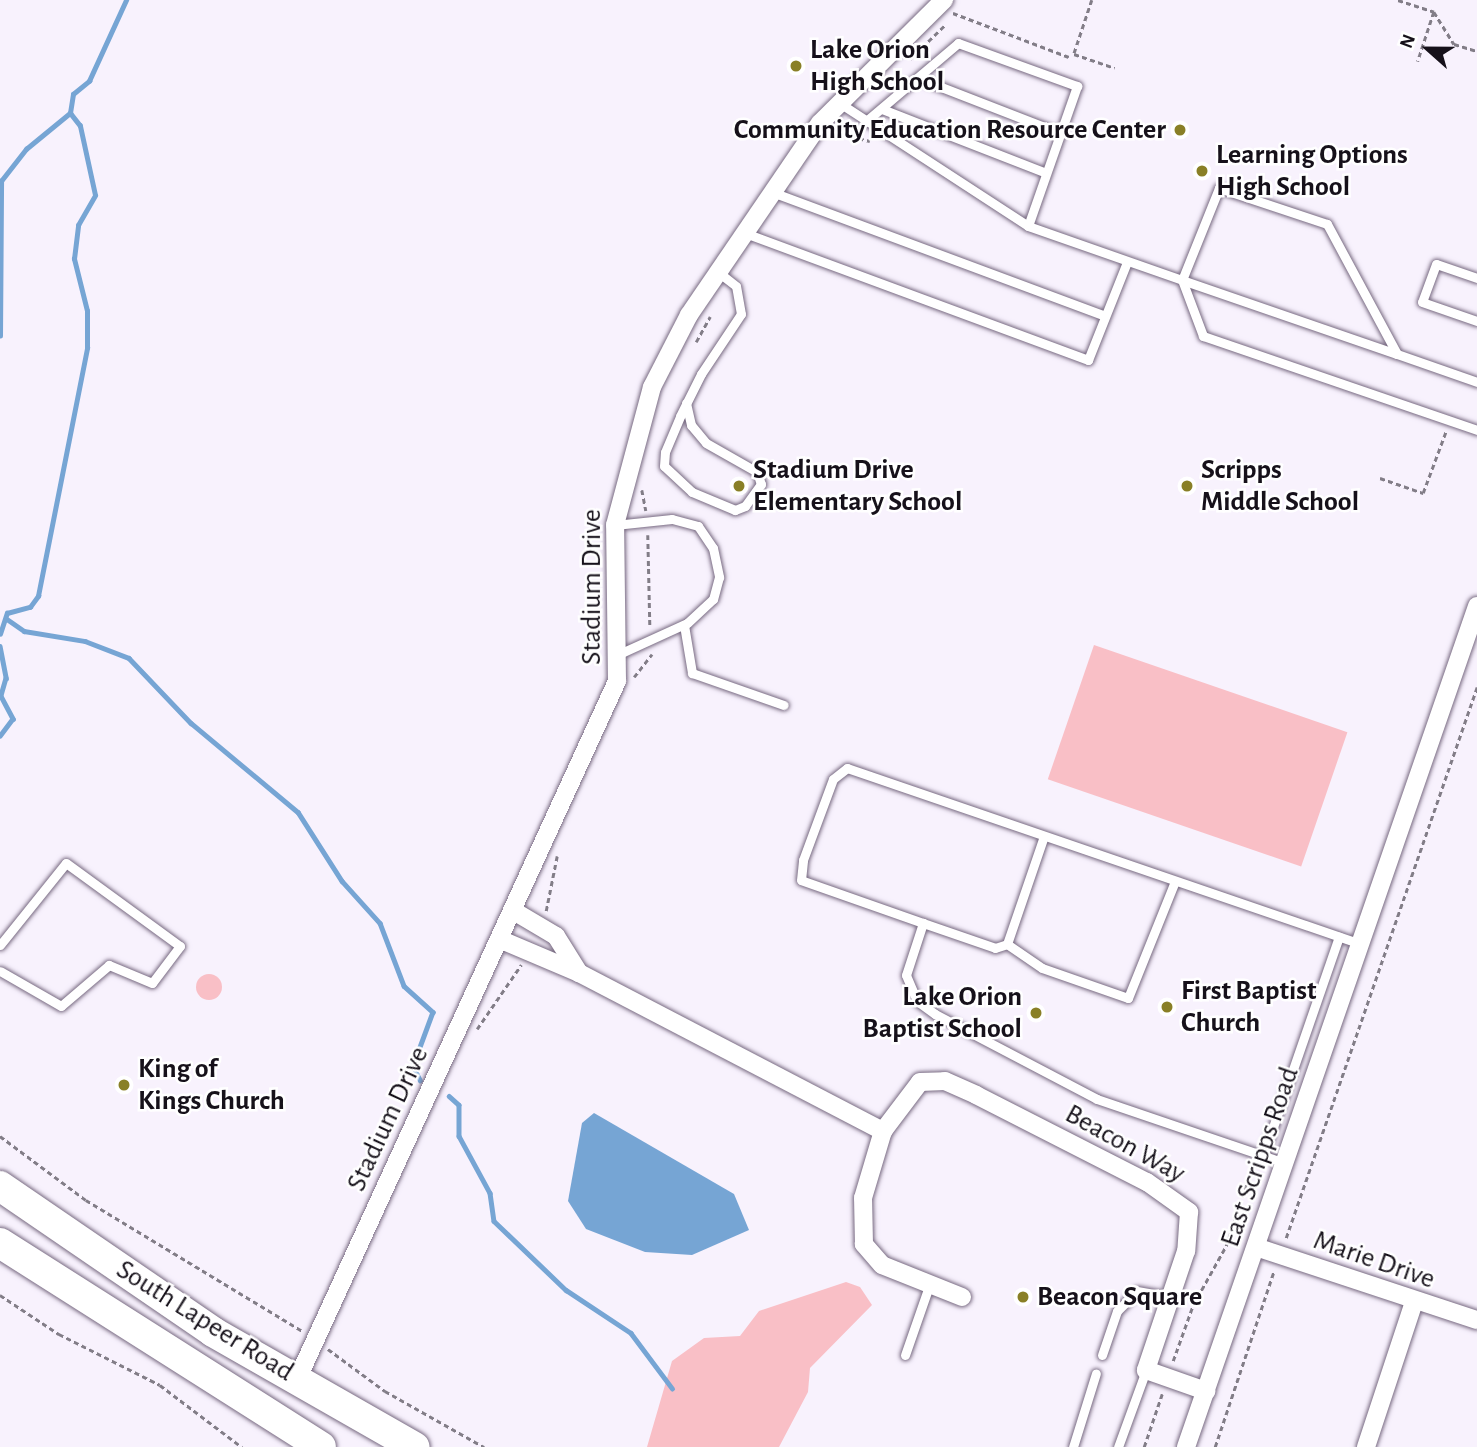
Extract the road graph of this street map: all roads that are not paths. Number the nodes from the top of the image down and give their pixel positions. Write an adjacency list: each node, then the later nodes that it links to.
1 (948, 7): 3 (street, Stadium Drive)
2 (918, 78): 4 (lane); 6 (lane); 6 (lane)
3 (838, 102): 5 (lane); 8 (street, Stadium Drive)
4 (882, 109): 5 (lane); 7 (lane)
5 (865, 122): 9 (lane)
6 (1060, 132): 7 (lane)
7 (1046, 173): 9 (lane)
8 (771, 192): 10 (street, Stadium Drive); 15 (lane)
9 (1028, 226): 11 (lane)
10 (744, 232): 12 (street, Stadium Drive); 15 (lane)
11 (1127, 262): 14 (lane); 15 (lane)
12 (718, 272): 19 (lane); 21 (street, Stadium Drive)
13 (1477, 278): 16 (lane)
14 (1182, 280): 17 (lane); 17 (lane); 20 (lane)
15 (1105, 316)
16 (1477, 321)
17 (1397, 354): 18 (lane)
18 (1477, 382)
19 (686, 403): 19 (lane)
20 (1477, 430)
21 (615, 525): 23 (lane); 24 (street, Stadium Drive)
22 (1477, 606): 33 (street, East Scripps Road)
23 (684, 625): 24 (lane); 25 (lane)
24 (619, 654): 28 (street, Stadium Drive)
25 (783, 705)
26 (1044, 836): 27 (lane); 29 (lane); 32 (lane)
27 (1175, 881): 30 (lane); 32 (lane)
28 (512, 910): 31 (street, Stadium Drive); 36 (street)
29 (923, 923): 32 (lane); 38 (lane)
30 (1339, 936): 33 (lane); 38 (lane)
31 (499, 939): 36 (street); 53 (street, Stadium Drive)
32 (1007, 944)
33 (1362, 944): 39 (street, East Scripps Road)
34 (0, 945): 35 (lane)
35 (0, 971)
36 (579, 973): 37 (street)
37 (883, 1131): 43 (street, Beacon Way); 45 (street, Beacon Way)
38 (1260, 1155): 39 (lane)
39 (1285, 1163): 42 (street, East Scripps Road)
40 (0, 1186): 53 (main road, South Lapeer Road)
41 (0, 1243): 48 (main road, South Lapeer Road)
42 (1256, 1247): 46 (street, Marie Drive); 54 (street, East Scripps Road)
43 (929, 1286): 44 (street, Beacon Way); 49 (lane)
44 (962, 1297)
45 (1170, 1297): 50 (lane); 51 (street, Beacon Way)
46 (1414, 1302): 47 (street, Marie Drive); 60 (street)
47 (1477, 1320)
48 (123, 1325): 53 (main road); 55 (main road, South Lapeer Road)
49 (905, 1355)
50 (1102, 1355)
51 (1146, 1370): 54 (street); 58 (lane)
52 (1096, 1373): 57 (lane)
53 (297, 1380): 56 (main road, South Lapeer Road)
54 (1206, 1391): 59 (street, East Scripps Road)
55 (321, 1447)
56 (415, 1447)
57 (1073, 1447)
58 (1118, 1447)
59 (1186, 1447)
60 (1366, 1447)

